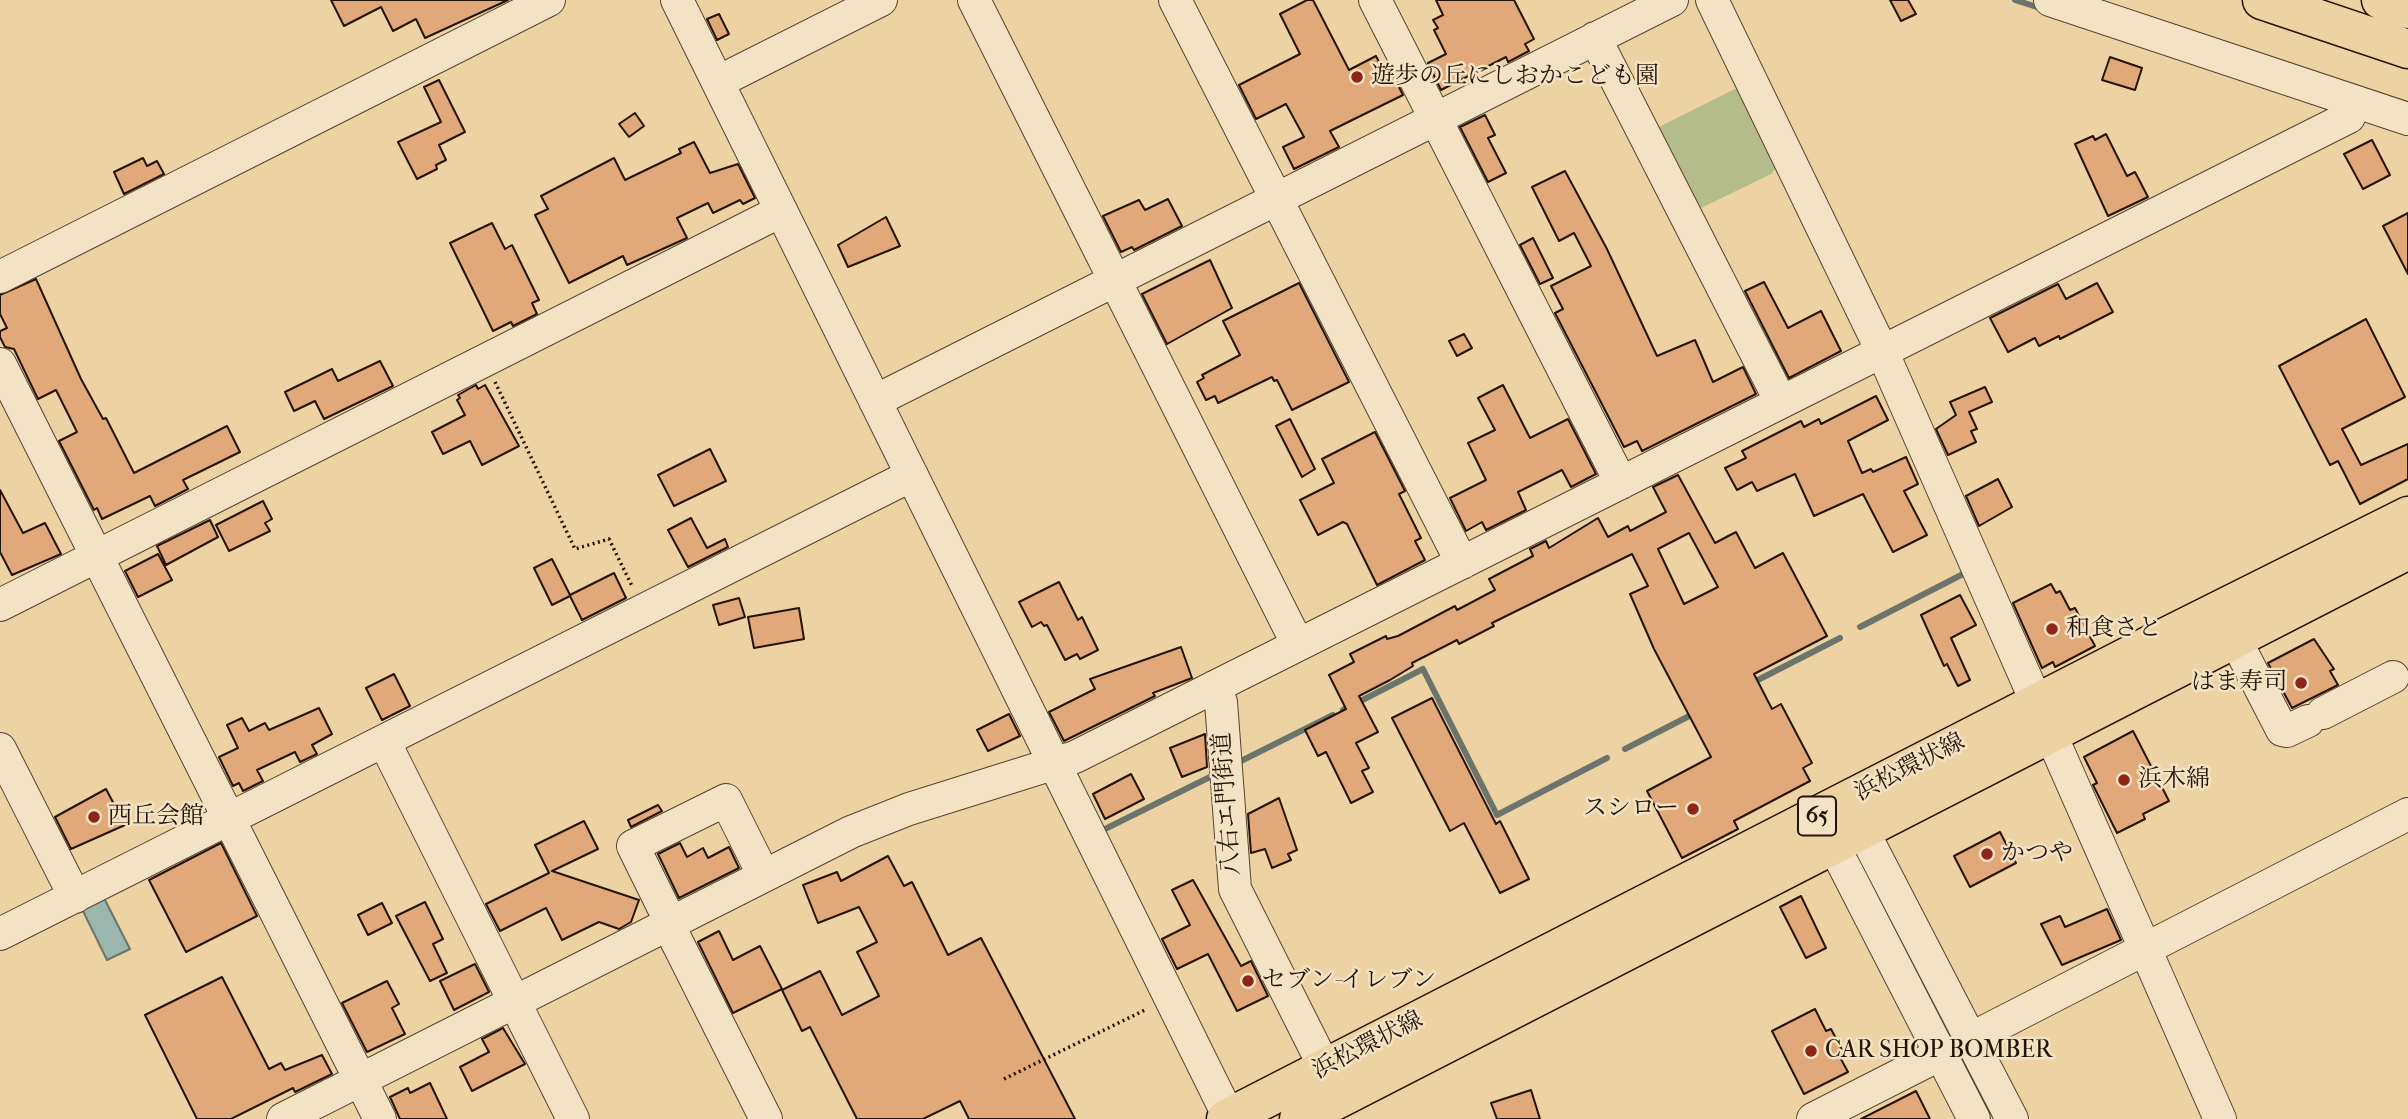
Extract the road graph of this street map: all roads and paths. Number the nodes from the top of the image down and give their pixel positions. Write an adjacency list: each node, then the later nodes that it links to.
1 (549, 0): 21 (street)
2 (677, 0): 15 (street)
3 (881, 0): 15 (street)
4 (974, 0): 22 (street)
5 (1175, 0): 19 (street)
6 (1375, 0): 17 (street)
7 (1672, 0): 13 (street)
8 (1712, 0): 23 (street)
9 (2050, 0): 16 (street)
10 (2262, 0): 14 (main road)
11 (2381, 0): 12 (main road)
12 (2408, 9)
13 (1595, 38): 17 (street); 27 (street)
14 (2408, 49)
15 (718, 82): 20 (street)
16 (2354, 101): 18 (street); 23 (street)
17 (1436, 119): 19 (street); 29 (street)
18 (2408, 119)
19 (1276, 199): 22 (street); 33 (street)
20 (781, 211): 24 (street); 26 (street)
21 (0, 277)
22 (1116, 279): 26 (street); 37 (street)
23 (1882, 351): 27 (street); 40 (street)
24 (485, 361): 32 (street); 35 (path)
25 (0, 364): 32 (street)
26 (875, 401): 28 (street)
27 (1781, 402): 29 (street)
28 (912, 475): 35 (street); 43 (street)
29 (1620, 483): 33 (street)
30 (2408, 516): 40 (main road, 浜松環状線 / 65)
31 (2408, 550): 36 (main road, 浜松環状線 / 65)
32 (97, 556): 34 (street); 45 (street)
33 (1462, 563): 37 (street)
34 (0, 605)
35 (643, 610): 41 (street)
36 (2235, 639): 38 (street); 40 (main road, 浜松環状線 / 65)
37 (1298, 645): 39 (street)
38 (2393, 677)
39 (1214, 687): 43 (street); 56 (street, 八右エ門街道)
40 (2044, 718): 46 (main road, 浜松環状線 / 65); 51 (street)
41 (384, 741): 45 (street); 53 (street)
42 (0, 748): 48 (street)
43 (1055, 765): 47 (street); 52 (street)
44 (2408, 814): 51 (street)
45 (229, 819): 48 (street); 58 (street)
46 (1841, 822): 54 (street); 55 (street); 56 (main road, 浜松環状線 / 65); 64 (main road, 浜松環状線 / 65)
47 (764, 876): 49 (street); 49 (street)
48 (75, 897): 50 (street)
49 (670, 924): 53 (street); 63 (street)
50 (0, 934)
51 (2145, 949): 54 (street); 68 (street)
52 (1170, 997): 57 (path); 59 (street)
53 (514, 1002): 58 (street); 62 (street)
54 (1970, 1040): 67 (street)
55 (1941, 1054): 65 (street); 66 (street)
56 (1325, 1068): 59 (main road, 浜松環状線 / 65)
57 (1004, 1079)
58 (360, 1080): 60 (street); 61 (street)
59 (1229, 1118)
60 (284, 1119)
61 (380, 1119)
62 (573, 1119)
63 (766, 1119)
64 (1299, 1119)
65 (1813, 1119)
66 (1974, 1119)
67 (2012, 1119)
68 (2220, 1119)

